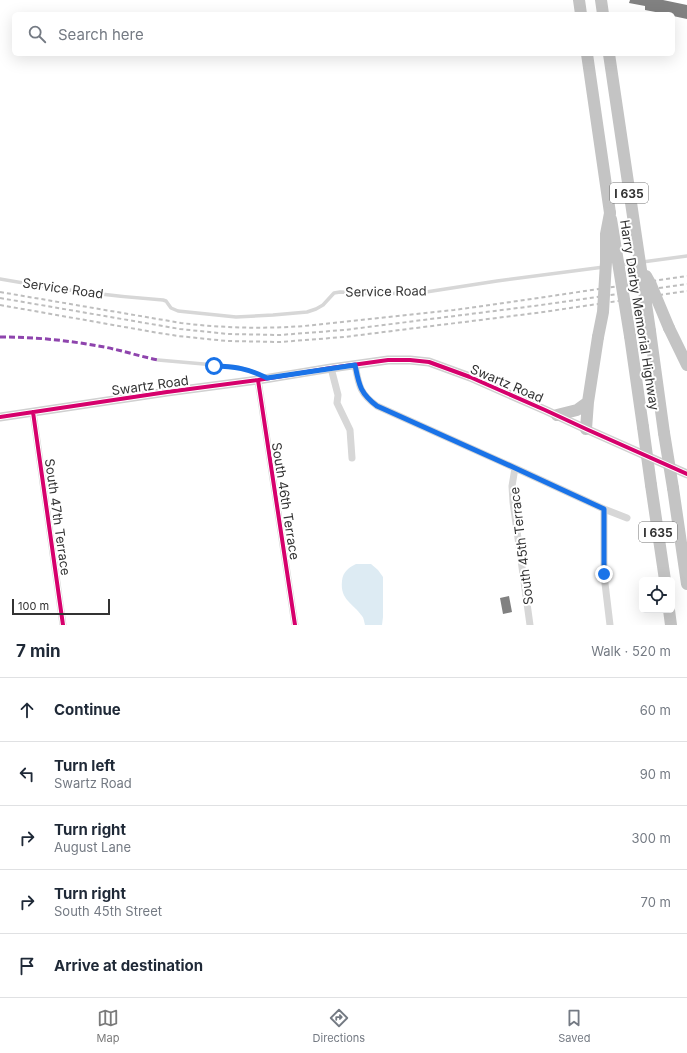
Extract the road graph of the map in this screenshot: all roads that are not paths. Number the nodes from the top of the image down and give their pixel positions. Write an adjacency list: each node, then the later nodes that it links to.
1 (579, 0): 3 (highway)
2 (601, 0): 4 (highway)
3 (581, 12)
4 (603, 12)
5 (587, 56): 7 (highway, Harry Darby Memorial Highway / I 635)
6 (609, 56): 9 (highway, Harry Darby Memorial Highway / I 635, bridge)
7 (610, 213): 16 (highway, bridge); 26 (highway, Harry Darby Memorial Highway / I 635, bridge)
8 (687, 256): 10 (lane, Service Road)
9 (640, 266): 13 (highway, bridge); 27 (highway, Harry Darby Memorial Highway / I 635, bridge)
10 (0, 279)
11 (158, 360): 15 (lane)
12 (355, 365): 14 (street, Swartz Road); 18 (street, Swartz Road); 22 (street)
13 (687, 365)
14 (331, 368): 15 (street, Swartz Road); 21 (street)
15 (263, 379): 17 (street, Swartz Road); 30 (street, South 46th Terrace)
16 (588, 402): 18 (highway); 20 (highway)
17 (33, 412): 19 (street, Swartz Road); 29 (street, South 47th Terrace)
18 (557, 415): 20 (street, Swartz Road)
19 (0, 417)
20 (586, 429): 23 (street, Swartz Road)
21 (352, 458)
22 (515, 468): 24 (street); 31 (street, South 45th Terrace)
23 (687, 474)
24 (604, 509): 25 (street); 32 (street)
25 (627, 518)
26 (665, 577)
27 (687, 584)
28 (669, 613): 33 (highway)
29 (63, 625)
30 (295, 625)
31 (530, 625)
32 (610, 625)
33 (671, 625)

